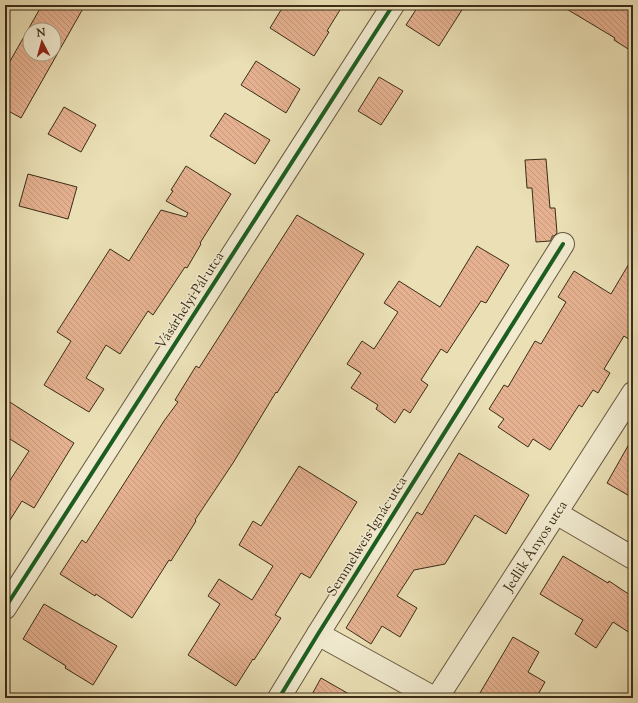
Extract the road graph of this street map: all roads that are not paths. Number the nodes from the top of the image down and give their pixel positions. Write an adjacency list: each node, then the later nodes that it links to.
1 (393, 5): 6 (street, Vásárhelyi Pál utca)
2 (563, 244): 7 (street, Semmelweis Ignác utca)
3 (633, 393): 4 (street, Jedlik Ányos utca)
4 (556, 513): 5 (street); 10 (street, Jedlik Ányos utca)
5 (633, 558)
6 (5, 608)
7 (318, 634): 8 (street, Semmelweis Ignác utca); 9 (street)
8 (279, 698)
9 (434, 698)
10 (437, 698)

